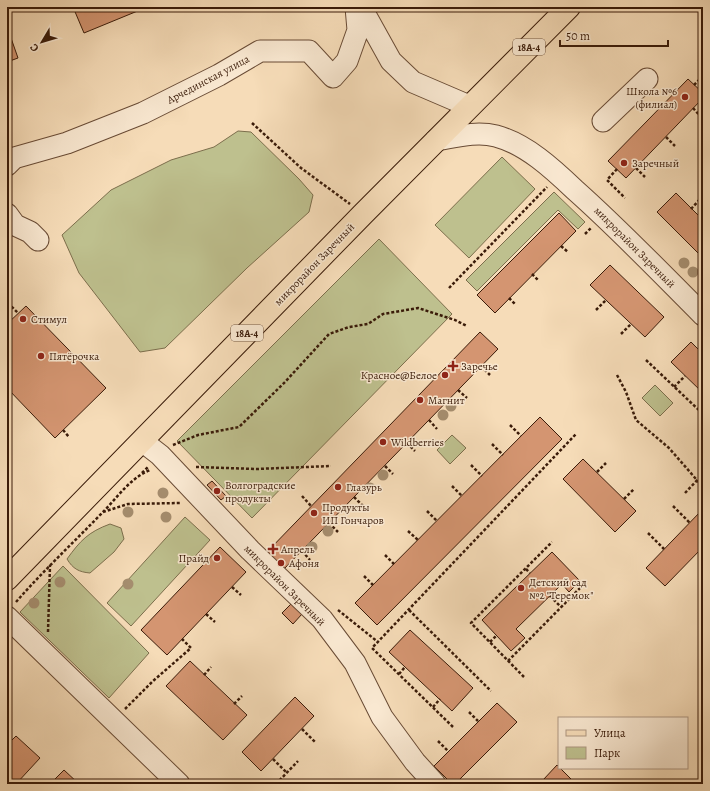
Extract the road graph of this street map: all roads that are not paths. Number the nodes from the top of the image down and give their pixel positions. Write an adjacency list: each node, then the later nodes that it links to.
1 (356, 7): 8 (street, Арчединская улица)
2 (361, 7): 5 (street)
3 (568, 7): 5 (main road, микрорайон Заречный / 18А-4)
4 (647, 79): 6 (street)
5 (469, 106): 7 (main road, микрорайон Заречный / 18А-4)
6 (603, 121)
7 (436, 140): 11 (street, микрорайон Заречный); 12 (main road, микрорайон Заречный / 18А-4)
8 (7, 165)
9 (10, 223): 10 (street)
10 (38, 240)
11 (703, 315)
12 (142, 441): 13 (main road, микрорайон Заречный / 18А-4); 16 (street, микрорайон Заречный)
13 (7, 579)
14 (9, 612): 15 (street)
15 (179, 784)
16 (435, 784)

